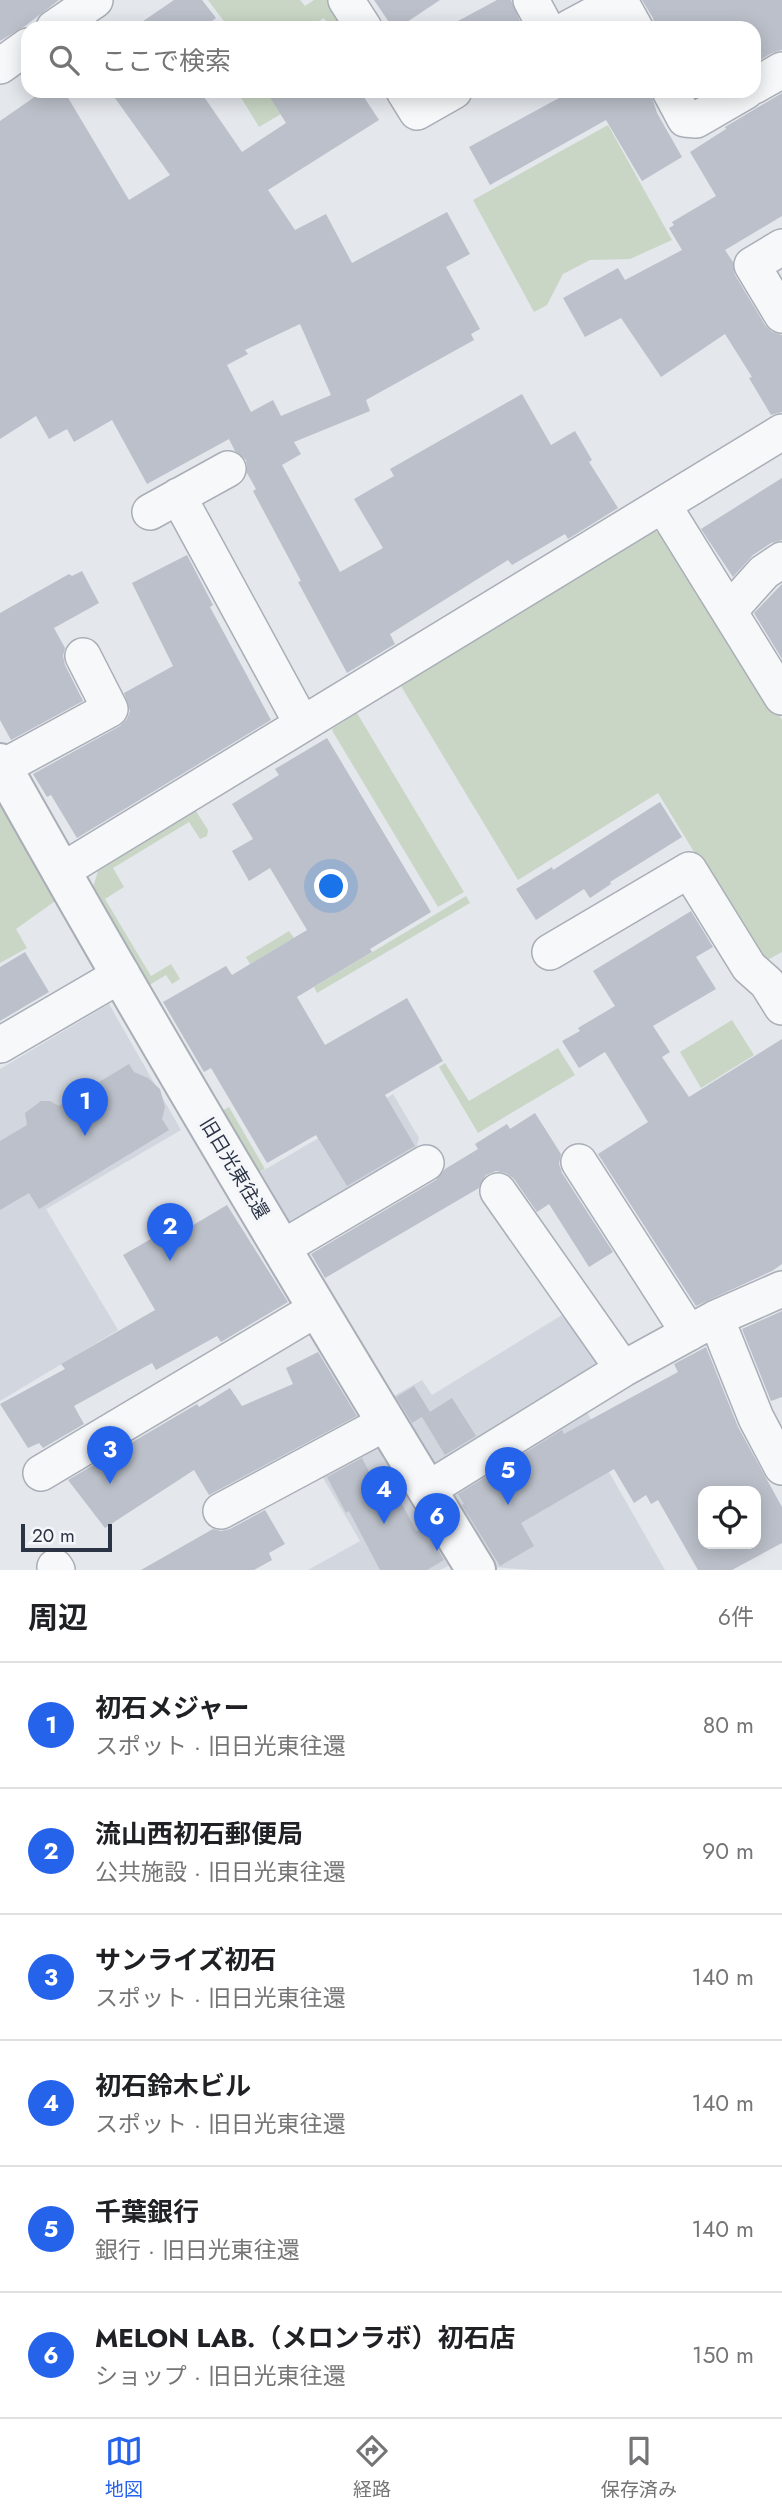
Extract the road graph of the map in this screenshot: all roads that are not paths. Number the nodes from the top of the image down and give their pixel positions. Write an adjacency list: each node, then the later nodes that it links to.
1 (95, 0): 5 (street)
2 (346, 0): 6 (street)
3 (531, 0): 7 (street)
4 (620, 0): 8 (street); 9 (street)
5 (64, 21)
6 (360, 21)
7 (542, 21)
8 (582, 21)
9 (631, 21)
10 (21, 51): 11 (street)
11 (0, 66)
12 (782, 70): 13 (street)
13 (761, 82)
14 (408, 98): 15 (street)
15 (442, 98)
16 (674, 98): 17 (street)
17 (734, 98)
18 (782, 247): 19 (street)
19 (782, 315)
20 (782, 432): 22 (street)
21 (228, 469): 27 (street)
22 (663, 505): 24 (street); 27 (street)
23 (782, 561): 24 (street)
24 (730, 610): 26 (street)
25 (83, 656): 28 (street)
26 (782, 697)
27 (302, 723): 29 (street)
28 (1, 765): 29 (street, 旧日光東往還)
29 (61, 872): 31 (street, 旧日光東往還)
30 (550, 952): 32 (street)
31 (121, 974): 33 (street); 37 (street, 旧日光東往還)
32 (782, 1007)
33 (0, 1045)
34 (579, 1162): 40 (street)
35 (426, 1163): 37 (street)
36 (498, 1191): 41 (street)
37 (282, 1248): 39 (street, 旧日光東往還)
38 (782, 1289): 40 (street)
39 (318, 1308): 43 (street, 旧日光東往還); 45 (street)
40 (702, 1325): 41 (street); 42 (street)
41 (623, 1368): 46 (street)
42 (771, 1419): 44 (street)
43 (387, 1422): 46 (street, 旧日光東往還); 47 (street)
44 (782, 1467)
45 (41, 1473)
46 (427, 1490): 48 (street, 旧日光東往還)
47 (221, 1511)
48 (476, 1570)

